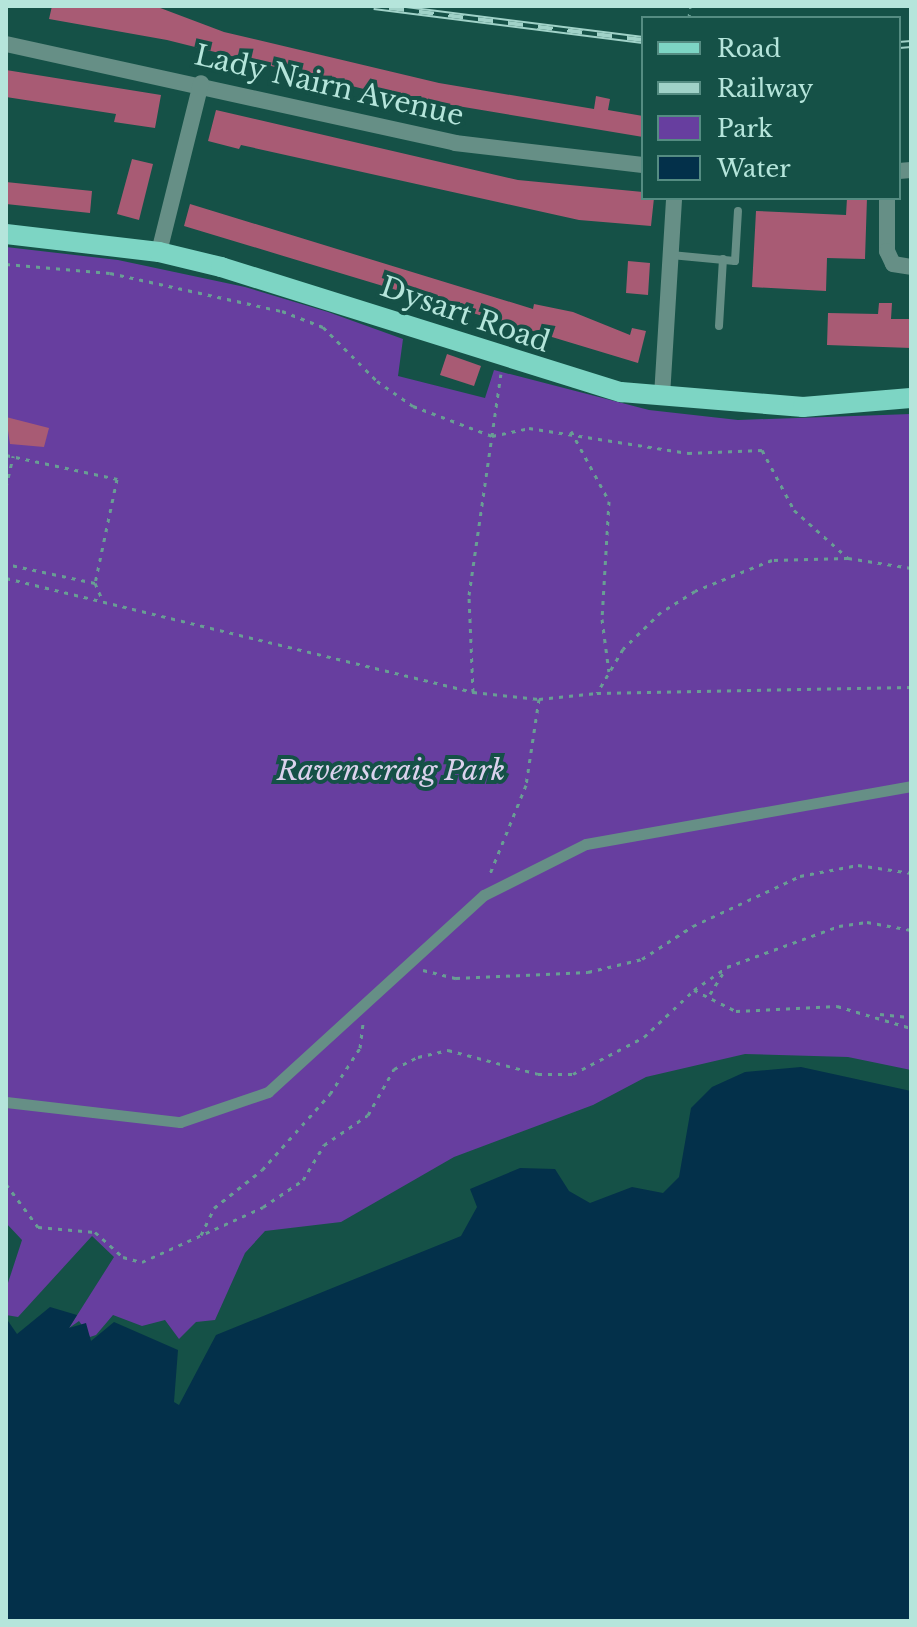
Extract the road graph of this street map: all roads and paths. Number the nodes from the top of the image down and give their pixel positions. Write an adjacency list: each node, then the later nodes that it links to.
1 (6, 44): 2 (street, Lady Nairn Avenue)
2 (201, 83): 3 (street, Lady Nairn Avenue); 8 (street)
3 (641, 165)
4 (674, 200): 9 (street)
5 (887, 200): 12 (street)
6 (738, 211): 10 (lane)
7 (6, 234): 8 (main road, Dysart Road)
8 (159, 252): 14 (main road, Dysart Road)
9 (671, 255): 10 (lane); 15 (street)
10 (723, 259): 13 (lane)
11 (6, 264): 18 (path)
12 (911, 267)
13 (719, 326)
14 (503, 359): 15 (main road, Dysart Road); 18 (path)
15 (662, 396): 16 (main road, Dysart Road)
16 (911, 398)
17 (571, 431): 18 (path); 22 (path); 28 (path)
18 (492, 436): 30 (path)
19 (6, 455): 20 (path)
20 (13, 456): 21 (path); 26 (path)
21 (6, 487)
22 (848, 558): 24 (path); 28 (path)
23 (6, 564): 26 (path)
24 (911, 568)
25 (6, 578): 27 (path)
26 (95, 583): 27 (path)
27 (102, 599): 30 (path)
28 (609, 672): 31 (path)
29 (911, 687): 31 (path)
30 (473, 692): 32 (path)
31 (597, 693): 32 (path)
32 (539, 699): 35 (path)
33 (911, 786): 35 (street)
34 (911, 873): 37 (path)
35 (484, 895): 37 (street)
36 (911, 930): 38 (path)
37 (407, 966): 41 (street)
38 (727, 967): 39 (path); 40 (path)
39 (694, 990): 40 (path); 47 (path)
40 (709, 995): 42 (path)
41 (365, 1006): 45 (street); 47 (path)
42 (872, 1013): 43 (path); 44 (path)
43 (911, 1017)
44 (911, 1028)
45 (6, 1102)
46 (6, 1184): 47 (path)
47 (201, 1235)

